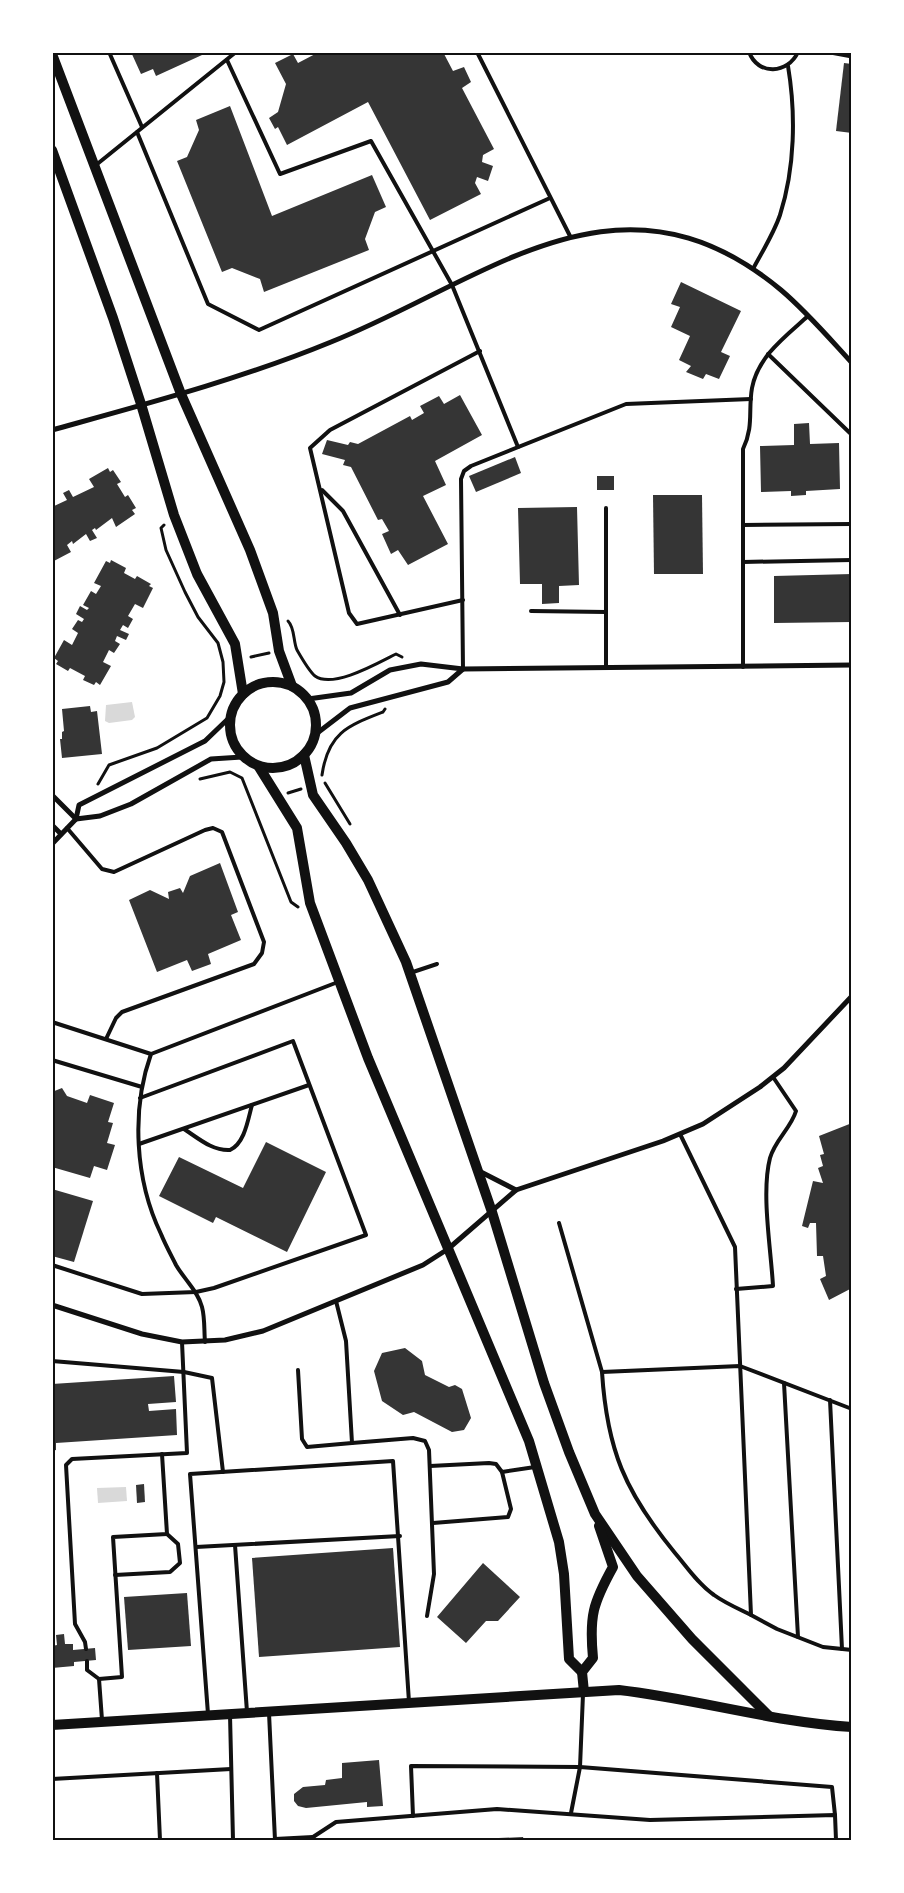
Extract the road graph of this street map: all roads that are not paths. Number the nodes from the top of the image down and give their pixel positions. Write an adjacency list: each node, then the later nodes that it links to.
1 (109, 52): 9 (lane)
2 (236, 52): 7 (lane)
3 (477, 52): 13 (lane)
4 (749, 52): 8 (lane)
5 (798, 52): 8 (lane)
6 (52, 54): 12 (main road)
7 (227, 60): 9 (lane); 15 (lane)
8 (788, 66): 16 (lane)
9 (142, 127): 10 (lane)
10 (136, 132): 12 (lane); 15 (lane)
11 (52, 150): 24 (main road)
12 (94, 166): 22 (main road)
13 (550, 198): 14 (lane); 15 (lane)
14 (570, 236): 16 (street); 17 (street)
15 (434, 252): 17 (lane)
16 (753, 269): 18 (street)
17 (452, 285): 19 (lane); 22 (street)
18 (808, 316): 20 (lane); 21 (street)
19 (480, 351): 27 (lane); 28 (lane)
20 (768, 354): 23 (lane); 26 (lane)
21 (852, 363)
22 (181, 394): 24 (street); 42 (main road)
23 (751, 399): 27 (lane); 31 (lane)
24 (142, 404): 25 (street); 43 (main road)
25 (52, 430)
26 (852, 435)
27 (518, 447): 34 (lane)
28 (321, 489): 37 (lane); 37 (lane)
29 (606, 508): 36 (lane)
30 (852, 524): 31 (lane)
31 (743, 525): 33 (lane)
32 (852, 560): 33 (lane)
33 (743, 562): 39 (lane)
34 (463, 600): 37 (lane); 41 (lane)
35 (531, 612): 36 (lane)
36 (606, 612): 40 (lane)
37 (400, 615)
38 (852, 665): 39 (street)
39 (744, 667): 40 (street)
40 (606, 668): 41 (street)
41 (463, 670): 44 (street); 46 (street)
42 (292, 686): 43 (main road); 44 (main road)
43 (243, 694): 45 (main road)
44 (308, 699): 46 (main road)
45 (230, 717): 48 (main road); 51 (street)
46 (316, 734): 47 (main road)
47 (304, 755): 49 (main road); 57 (main road)
48 (242, 757): 49 (main road); 51 (street)
49 (260, 767): 58 (main road)
50 (52, 796): 51 (street)
51 (76, 819): 53 (street)
52 (52, 825): 54 (street)
53 (67, 828): 54 (street); 61 (lane)
54 (61, 834): 55 (street)
55 (52, 844)
56 (437, 964): 57 (lane)
57 (410, 973): 72 (main road)
58 (340, 981): 62 (lane); 76 (main road)
59 (852, 996): 64 (street)
60 (52, 1022): 61 (lane)
61 (106, 1039): 62 (lane)
62 (151, 1054): 66 (lane)
63 (52, 1060): 66 (lane)
64 (773, 1077): 70 (street); 78 (lane)
65 (309, 1085): 67 (lane); 68 (lane); 79 (lane)
66 (142, 1087): 67 (lane)
67 (140, 1098): 71 (lane)
68 (252, 1105): 69 (lane); 69 (lane)
69 (184, 1129): 71 (lane)
70 (680, 1134): 73 (street); 78 (lane)
71 (139, 1144): 79 (lane)
72 (477, 1170): 73 (street); 74 (main road)
73 (516, 1190): 74 (street)
74 (492, 1212): 76 (street); 98 (main road)
75 (559, 1223): 88 (lane)
76 (448, 1249): 80 (street); 95 (main road)
77 (52, 1265): 79 (lane)
78 (736, 1289): 85 (lane)
79 (196, 1292): 83 (lane)
80 (336, 1301): 83 (street); 92 (lane)
81 (52, 1305): 82 (street)
82 (182, 1342): 83 (street); 87 (lane)
83 (206, 1342)
84 (52, 1361): 87 (lane)
85 (740, 1366): 88 (lane); 89 (lane); 105 (lane)
86 (298, 1370): 92 (lane)
87 (184, 1372): 93 (lane); 96 (lane)
88 (602, 1372): 105 (lane)
89 (784, 1383): 90 (lane); 107 (lane)
90 (830, 1400): 91 (lane); 109 (lane)
91 (852, 1408)
92 (352, 1443): 94 (lane)
93 (162, 1454): 100 (lane); 108 (lane)
94 (430, 1466): 97 (lane); 99 (lane)
95 (537, 1467): 97 (lane); 112 (main road)
96 (224, 1472): 101 (lane); 103 (lane)
97 (502, 1472): 99 (lane)
98 (595, 1514): 112 (main road); 120 (main road)
99 (433, 1523): 106 (lane)
100 (167, 1534): 104 (lane); 104 (lane)
101 (400, 1536): 102 (lane); 115 (lane)
102 (234, 1545): 103 (lane); 117 (lane)
103 (196, 1547): 119 (lane)
104 (115, 1575): 113 (lane)
105 (751, 1615): 107 (lane)
106 (427, 1616)
107 (798, 1638): 109 (lane)
108 (86, 1649)
109 (842, 1649): 110 (lane)
110 (852, 1650)
111 (87, 1661): 113 (lane)
112 (582, 1672): 114 (main road)
113 (99, 1679): 121 (lane)
114 (584, 1692): 115 (main road); 120 (main road); 124 (lane)
115 (410, 1702): 116 (main road)
116 (268, 1711): 117 (main road); 134 (lane)
117 (247, 1712): 118 (main road)
118 (230, 1713): 119 (main road); 125 (lane)
119 (208, 1715): 121 (main road)
120 (769, 1716): 123 (main road)
121 (102, 1722): 122 (main road)
122 (52, 1725)
123 (852, 1727)
124 (580, 1767): 128 (lane); 129 (lane); 130 (lane)
125 (231, 1769): 126 (lane); 133 (lane)
126 (156, 1772): 127 (lane); 132 (lane)
127 (52, 1779)
128 (571, 1813): 129 (lane); 130 (lane)
129 (413, 1816): 131 (lane)
130 (835, 1816): 135 (lane)
131 (314, 1839): 134 (lane)
132 (160, 1840)
133 (233, 1840)
134 (275, 1840)
135 (836, 1840)

